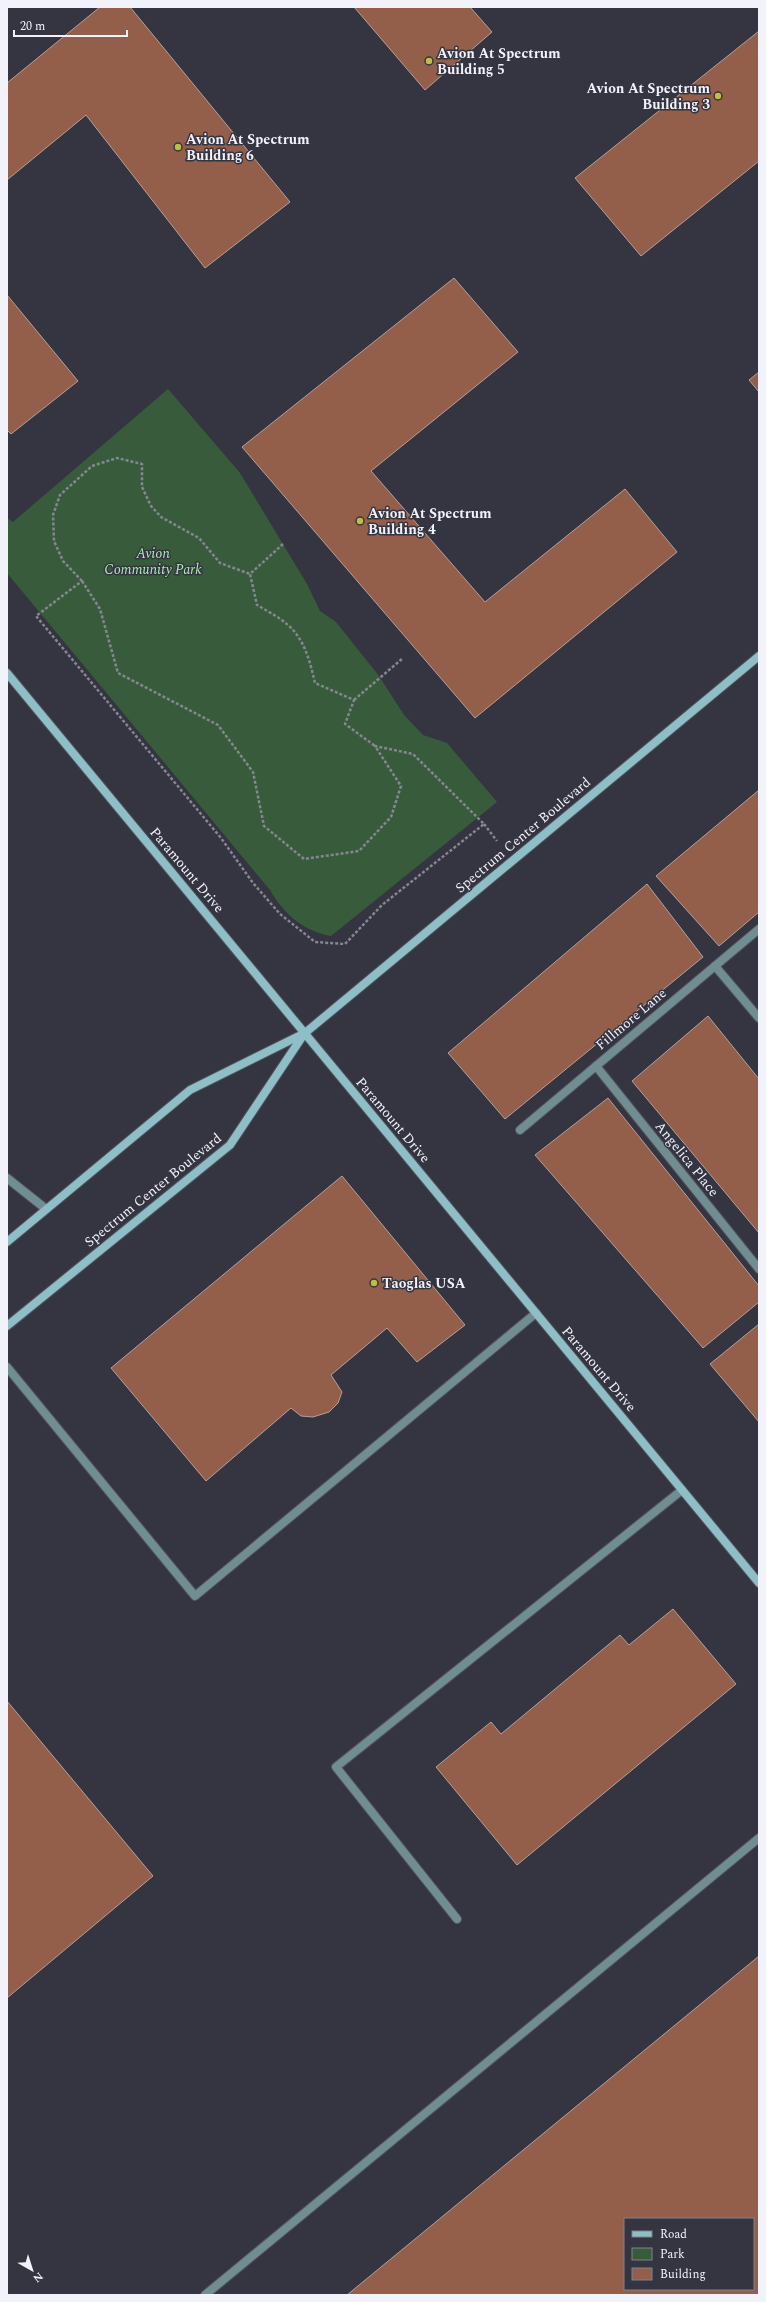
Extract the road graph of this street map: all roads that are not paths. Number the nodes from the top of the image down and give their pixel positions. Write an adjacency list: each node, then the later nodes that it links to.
1 (759, 656): 6 (street, Spectrum Center Boulevard)
2 (7, 673): 6 (street, Paramount Drive)
3 (759, 929): 4 (street, Fillmore Lane)
4 (715, 966): 5 (street); 7 (street, Fillmore Lane)
5 (759, 1018)
6 (304, 1033): 10 (street, Spectrum Center Boulevard); 13 (street, Paramount Drive); 14 (street, Spectrum Center Boulevard)
7 (596, 1066): 8 (street, Fillmore Lane); 12 (street, Angelica Place)
8 (520, 1130)
9 (7, 1178): 10 (street)
10 (46, 1209): 11 (street, Spectrum Center Boulevard)
11 (7, 1242)
12 (759, 1269)
13 (536, 1313): 15 (street); 16 (street, Paramount Drive)
14 (7, 1326)
15 (7, 1367)
16 (682, 1490): 17 (street, Paramount Drive); 19 (street)
17 (759, 1583)
18 (759, 1838): 20 (street)
19 (457, 1919)
20 (205, 2295)

